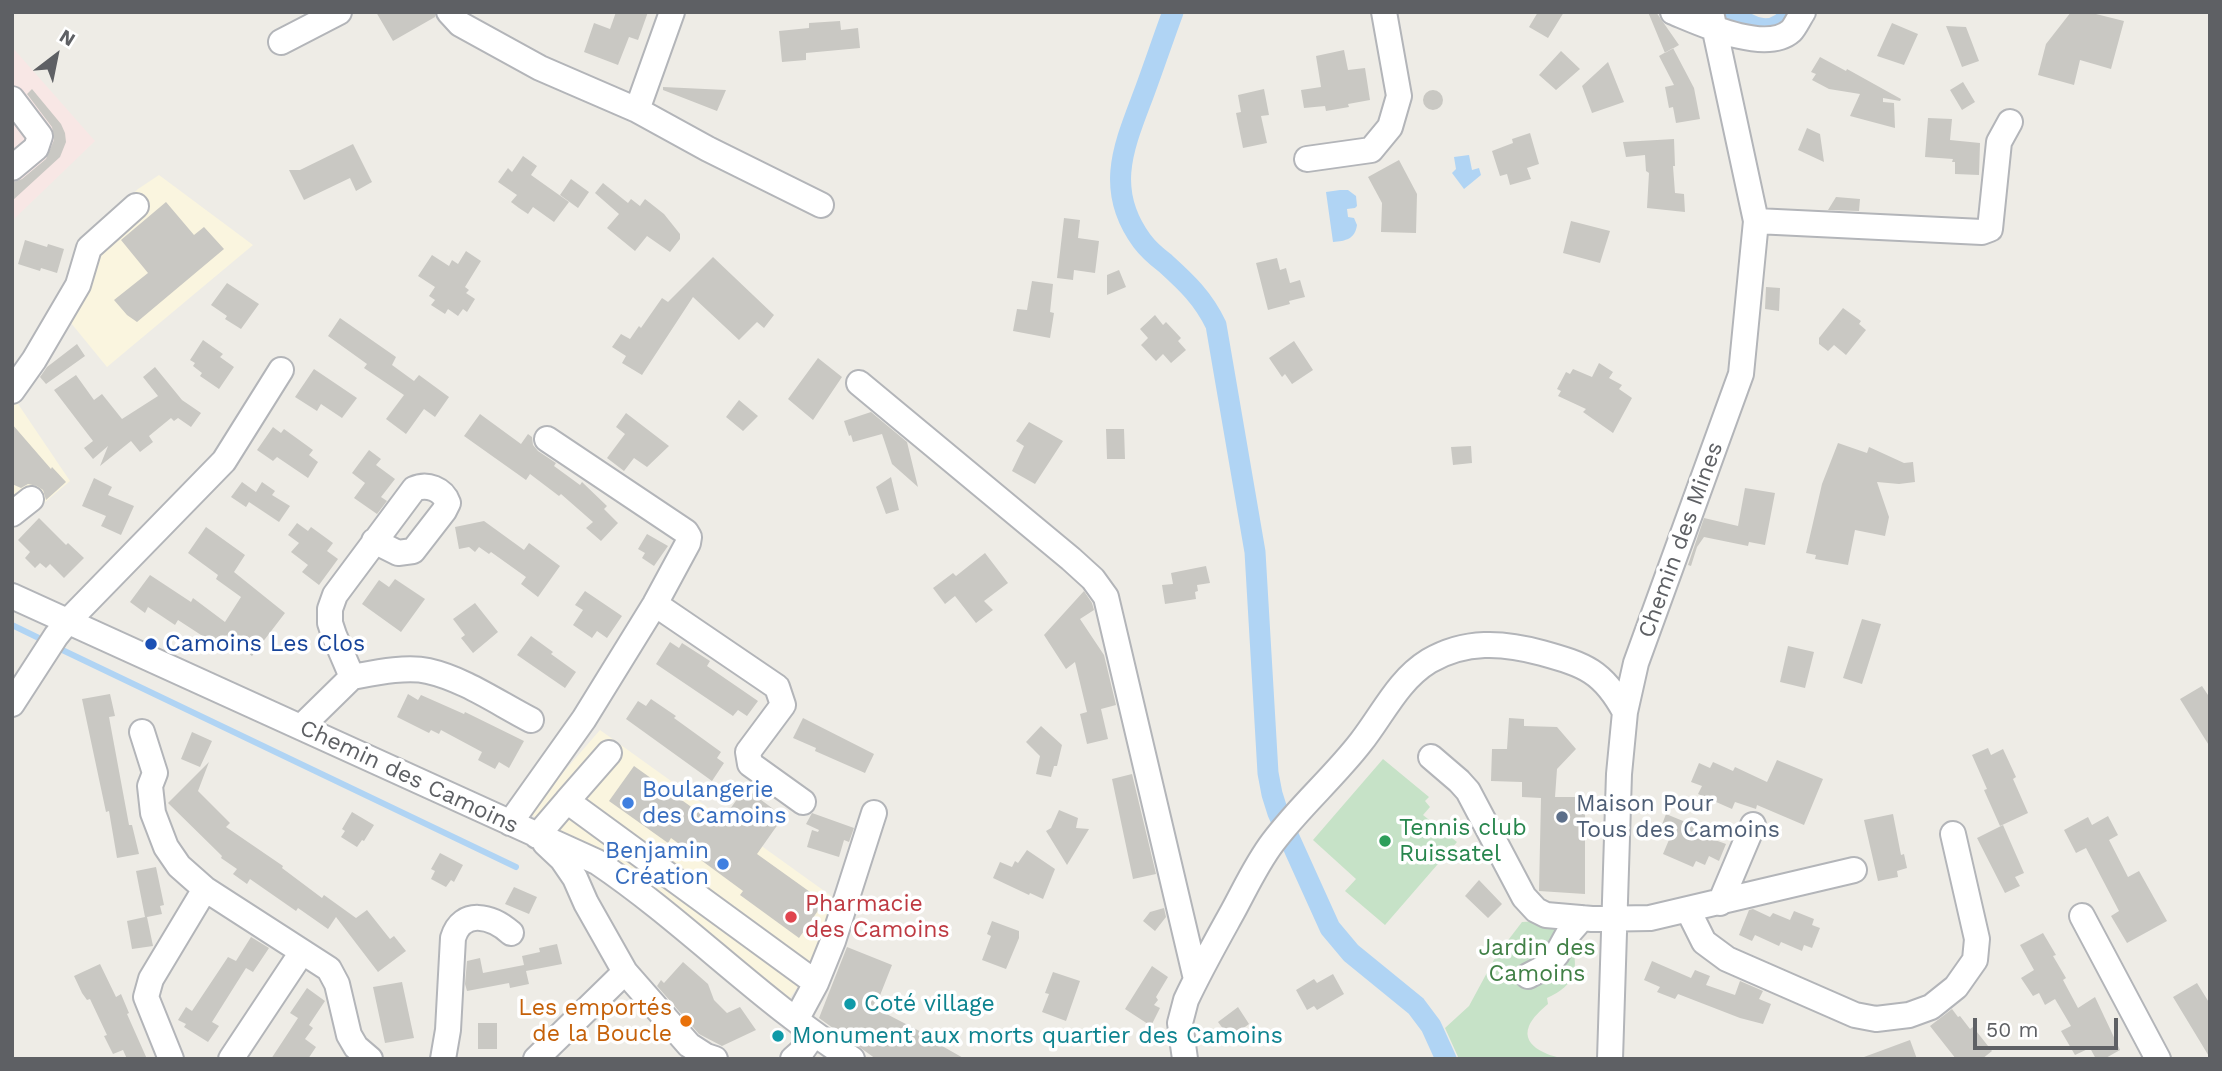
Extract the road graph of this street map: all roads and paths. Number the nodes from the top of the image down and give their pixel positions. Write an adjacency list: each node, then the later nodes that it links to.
1 (339, 12): 8 (street)
2 (672, 12): 10 (street)
3 (1384, 12): 12 (street)
4 (1673, 12): 7 (street)
5 (1803, 12): 7 (street)
6 (451, 14): 10 (street)
7 (1712, 20): 16 (street, Chemin des Mines)
8 (281, 42)
9 (12, 99): 13 (street)
10 (637, 110): 14 (street)
11 (2010, 122): 16 (street)
12 (1307, 159)
13 (12, 169)
14 (821, 205)
15 (136, 206): 19 (street)
16 (1756, 221): 27 (street, Chemin des Mines)
17 (281, 370): 24 (street)
18 (859, 383): 53 (street)
19 (12, 391)
20 (547, 439): 23 (street)
21 (374, 541): 25 (street)
22 (12, 596): 24 (street, Chemin des Camoins)
23 (655, 604): 34 (street); 36 (street)
24 (62, 629): 26 (street); 29 (street, Chemin des Camoins)
25 (352, 677): 28 (street); 29 (street)
26 (12, 704)
27 (1625, 712): 48 (street, Chemin des Mines); 53 (street)
28 (531, 720)
29 (301, 727): 36 (street, Chemin des Camoins)
30 (142, 732): 43 (street)
31 (609, 753): 33 (street)
32 (1431, 757): 47 (street)
33 (567, 801): 39 (street); 54 (street)
34 (803, 802)
35 (874, 814): 54 (street)
36 (510, 823): 39 (street, Chemin des Camoins)
37 (1753, 825): 44 (street)
38 (1953, 834): 45 (street)
39 (537, 836): 40 (street, Chemin des Camoins); 42 (street)
40 (597, 862): 42 (street); 55 (street, Chemin des Camoins)
41 (1854, 870): 44 (street)
42 (575, 878): 51 (street)
43 (205, 889): 50 (street); 56 (street)
44 (1720, 903): 45 (street)
45 (1688, 910): 48 (street)
46 (2082, 916): 66 (street)
47 (1582, 918): 48 (street); 52 (street)
48 (1615, 920): 65 (street, Chemin des Mines)
49 (511, 933): 59 (street)
50 (302, 952): 57 (street); 58 (street)
51 (625, 972): 60 (street); 61 (street)
52 (1528, 976)
53 (1196, 979): 64 (street)
54 (816, 983): 55 (street)
55 (796, 1020): 62 (street); 63 (street, Chemin des Camoins)
56 (171, 1059)
57 (231, 1059)
58 (370, 1059)
59 (443, 1059)
60 (536, 1059)
61 (715, 1059)
62 (793, 1059)
63 (852, 1059)
64 (1185, 1059)
65 (1610, 1059)
66 (2158, 1059)

